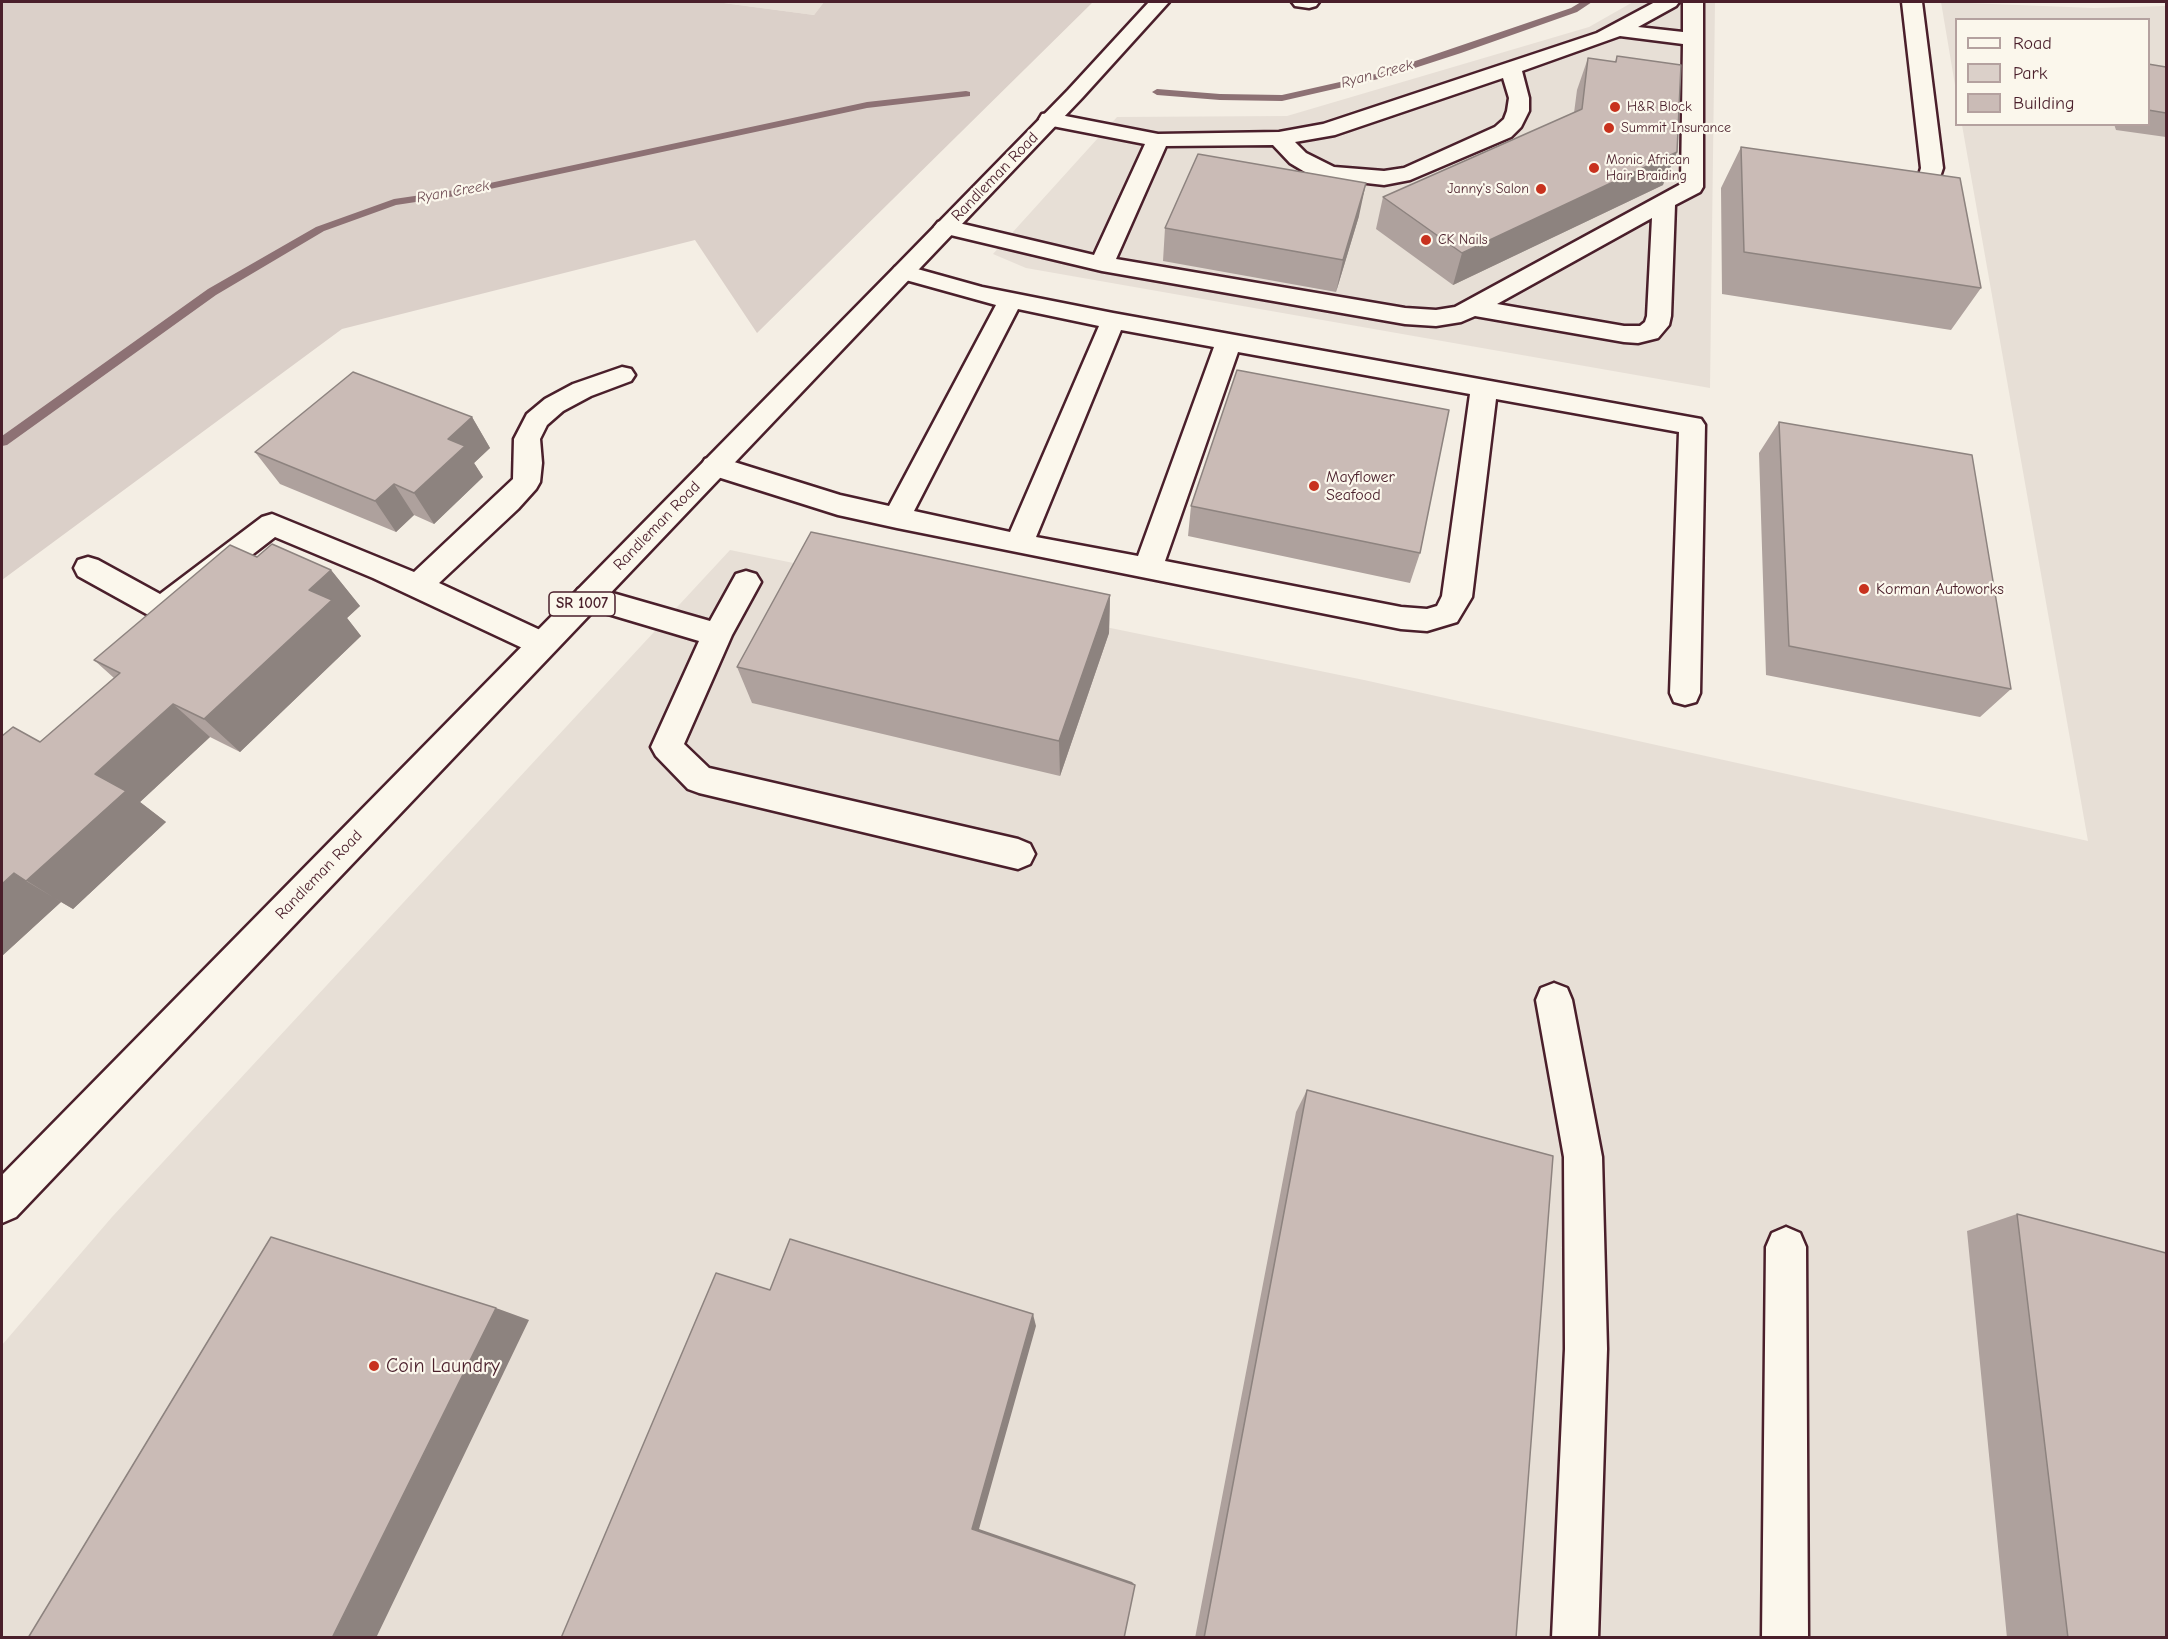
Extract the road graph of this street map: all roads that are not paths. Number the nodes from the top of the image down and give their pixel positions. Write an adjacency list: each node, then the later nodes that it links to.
1 (1159, 2): 13 (main road, Randleman Road / SR 1007)
2 (1302, 2): 3 (main road)
3 (1309, 2)
4 (1669, 2): 7 (main road)
5 (1693, 2): 8 (main road)
6 (1912, 2): 16 (main road)
7 (1617, 30): 8 (main road); 9 (main road)
8 (1692, 39): 12 (main road)
9 (1519, 65): 10 (main road); 14 (main road); 14 (main road)
10 (1574, 69)
11 (1669, 82): 12 (main road)
12 (1692, 85): 17 (main road)
13 (1050, 119): 15 (main road); 18 (main road, Randleman Road / SR 1007)
14 (1279, 138): 15 (main road)
15 (1158, 140): 19 (main road)
16 (1870, 183)
17 (1664, 202): 22 (main road); 22 (main road)
18 (946, 227): 19 (main road); 20 (main road, Randleman Road / SR 1007)
19 (1102, 264): 22 (main road)
20 (903, 272): 21 (main road); 27 (main road, Randleman Road / SR 1007)
21 (1011, 300): 23 (main road); 28 (main road)
22 (1472, 308)
23 (1113, 321): 24 (main road); 29 (main road)
24 (1228, 343): 26 (main road); 31 (main road)
25 (622, 375): 33 (main road)
26 (1484, 388): 31 (main road); 37 (main road)
27 (715, 466): 28 (main road); 34 (main road, Randleman Road / SR 1007)
28 (897, 518): 29 (main road)
29 (1019, 544): 31 (main road)
30 (88, 568): 33 (main road)
31 (1148, 569)
32 (746, 582): 35 (main road)
33 (417, 586): 36 (main road)
34 (588, 597): 35 (main road); 36 (main road, Randleman Road / SR 1007)
35 (717, 635): 38 (main road)
36 (542, 645): 40 (main road, Randleman Road / SR 1007)
37 (1685, 693)
38 (1018, 854)
39 (1554, 1000): 42 (main road)
40 (2, 1203)
41 (1786, 1247): 43 (main road)
42 (1575, 1638)
43 (1785, 1638)

